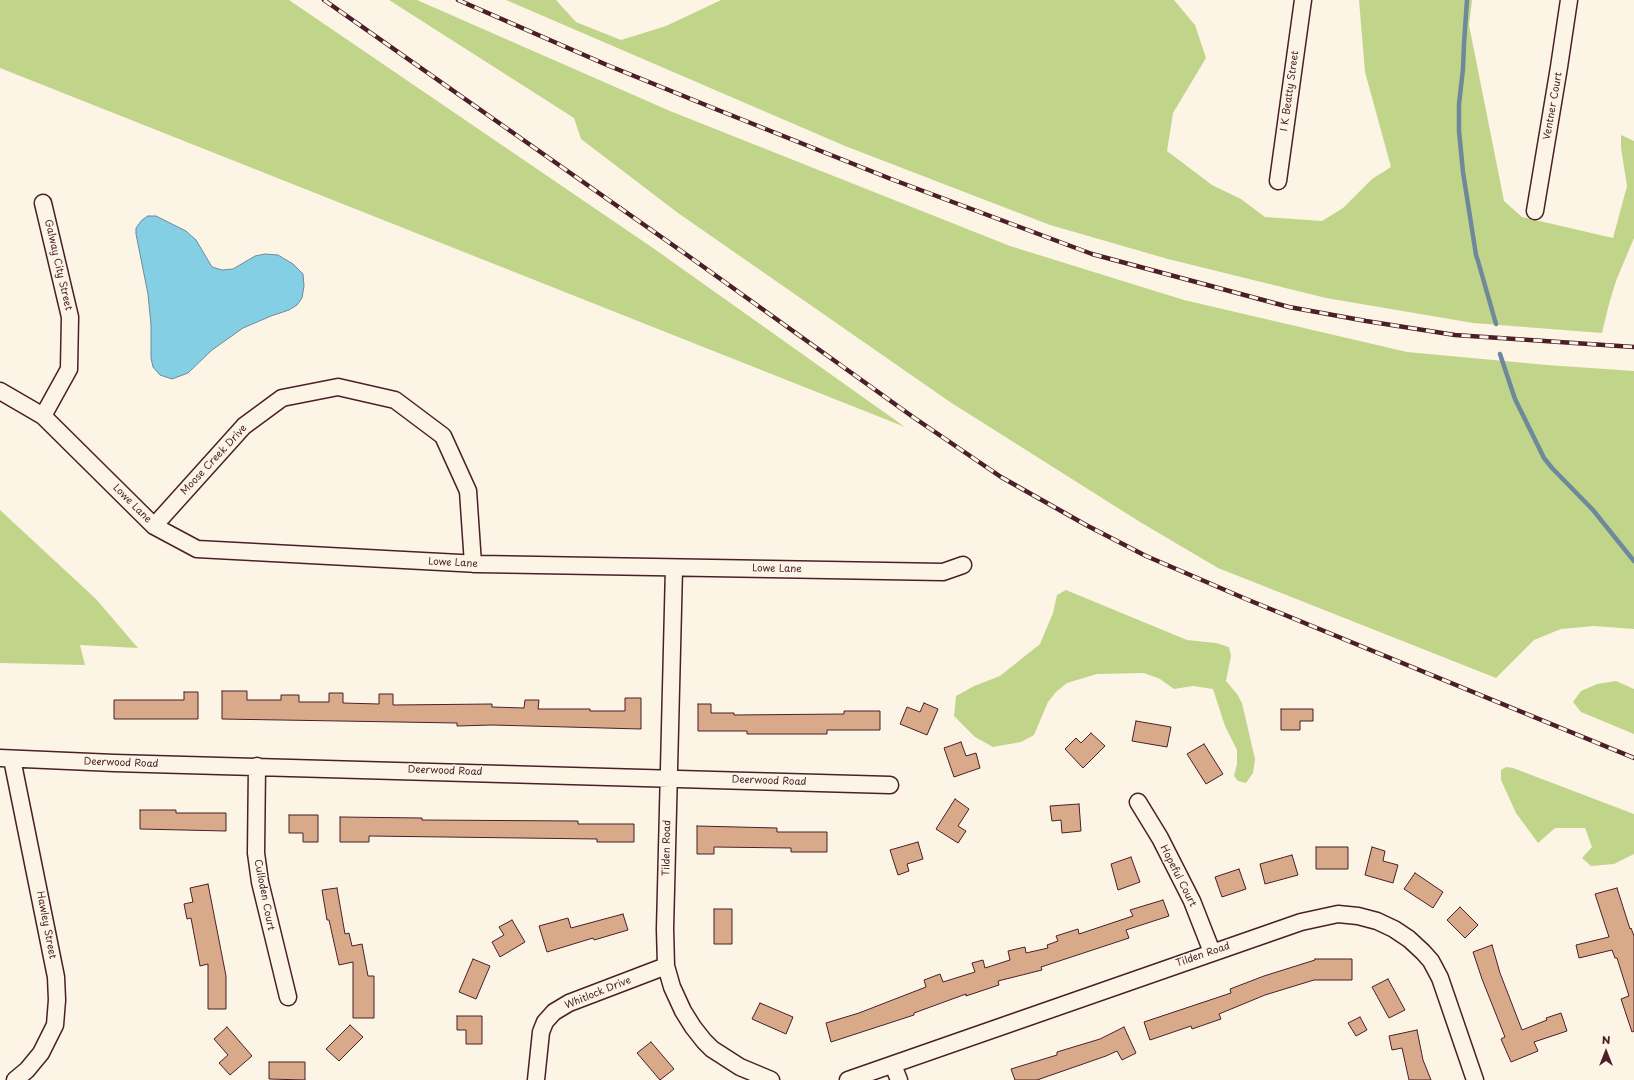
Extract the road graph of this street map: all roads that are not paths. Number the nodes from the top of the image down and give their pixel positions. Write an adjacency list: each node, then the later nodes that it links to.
1 (1303, 0): 3 (street, I K Beatty Street)
2 (1569, 0): 5 (street, Ventner Court)
3 (1278, 181)
4 (43, 203): 7 (street, Galway City Street)
5 (1535, 211)
6 (0, 392): 7 (street, Lowe Lane)
7 (43, 416): 8 (street, Lowe Lane)
8 (154, 526): 9 (street, Lowe Lane); 9 (street, Moose Creek Drive)
9 (472, 564): 11 (street, Lowe Lane)
10 (963, 565): 11 (street, Lowe Lane)
11 (674, 568): 14 (street, Tilden Road)
12 (6, 758): 13 (street, Deerwood Road); 21 (street, Hawley Street)
13 (257, 766): 14 (street, Deerwood Road); 19 (street, Culloden Court)
14 (669, 777): 15 (street, Deerwood Road); 18 (street, Tilden Road)
15 (890, 785)
16 (1138, 802): 17 (street, Hopeful Court)
17 (1212, 952): 20 (street, Tilden Road); 26 (street, Tilden Road)
18 (666, 966): 22 (street, Whitlock Drive); 23 (street, Tilden Road)
19 (288, 997)
20 (893, 1064): 24 (street, Tilden Road); 25 (street)
21 (15, 1080)
22 (536, 1080)
23 (771, 1080)
24 (848, 1080)
25 (899, 1080)
26 (1475, 1080)

